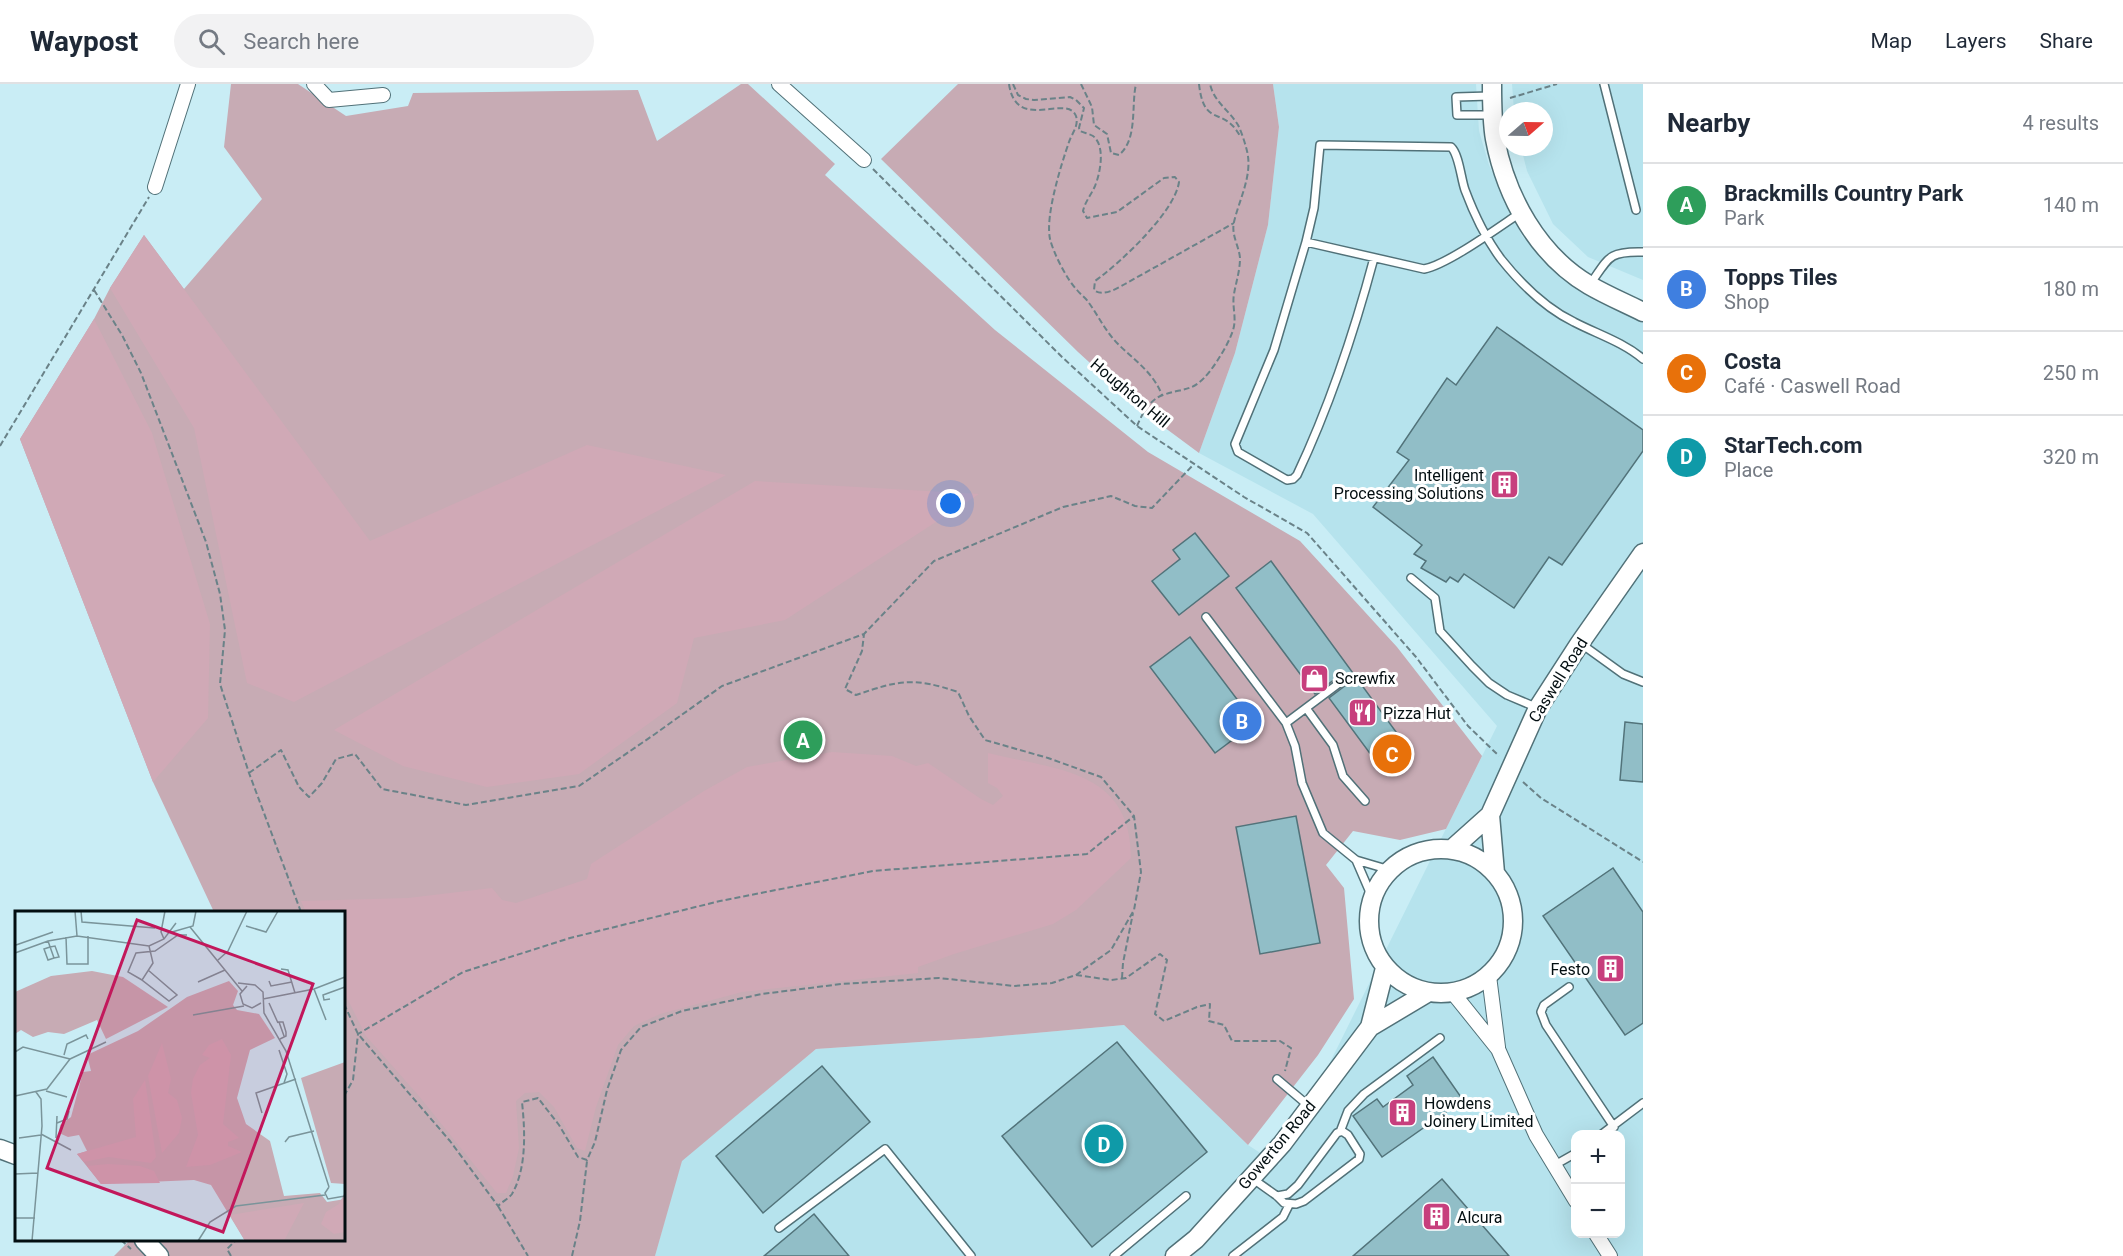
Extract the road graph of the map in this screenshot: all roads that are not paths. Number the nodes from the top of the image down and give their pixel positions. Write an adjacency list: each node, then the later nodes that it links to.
1 (188, 84): 8 (street)
2 (314, 84): 5 (street)
3 (779, 84): 7 (street)
4 (1604, 84): 9 (lane)
5 (382, 95)
6 (1497, 98): 6 (lane); 10 (street)
7 (864, 160)
8 (155, 187)
9 (1636, 210)
10 (1520, 213): 11 (lane); 15 (street)
11 (1486, 236): 12 (lane); 14 (lane); 17 (lane)
12 (1306, 242): 14 (lane); 14 (lane)
13 (1643, 252): 15 (lane)
14 (1374, 258)
15 (1589, 285): 16 (street)
16 (1643, 312)
17 (1643, 358)
18 (1643, 553): 21 (street, Caswell Road)
19 (1411, 578): 25 (lane)
20 (1206, 617): 26 (lane)
21 (1580, 643): 23 (lane); 25 (street, Caswell Road)
22 (1342, 681): 24 (lane)
23 (1643, 682)
24 (1306, 708): 26 (lane); 27 (lane)
25 (1538, 708): 28 (street, Caswell Road)
26 (1287, 723): 30 (lane)
27 (1365, 801)
28 (1490, 815): 29 (street, Caswell Road); 32 (street, Caswell Road)
29 (1452, 849): 31 (street); 32 (street)
30 (1356, 860): 31 (lane); 33 (lane)
31 (1390, 870): 33 (street)
32 (1495, 873): 35 (street)
33 (1372, 897): 34 (street)
34 (1385, 968): 37 (street); 39 (street, Gowerton Road)
35 (1489, 976): 38 (street); 41 (street)
36 (1569, 987): 45 (lane)
37 (1427, 993): 38 (street); 39 (street, Gowerton Road)
38 (1453, 993): 41 (street)
39 (1370, 1026): 44 (street, Gowerton Road)
40 (1440, 1038): 47 (lane)
41 (1498, 1049): 51 (street)
42 (1279, 1081): 44 (lane)
43 (1643, 1103): 45 (lane)
44 (1310, 1107): 52 (street, Gowerton Road)
45 (1614, 1127): 46 (lane)
46 (1609, 1130)
47 (1340, 1132): 55 (lane); 56 (lane)
48 (0, 1149): 49 (street)
49 (15, 1155)
50 (1571, 1155): 51 (lane)
51 (1553, 1166): 53 (street)
52 (1251, 1178): 55 (lane); 63 (street, Gowerton Road)
53 (1571, 1195)
54 (1186, 1196): 62 (lane)
55 (1277, 1196): 56 (lane)
56 (1289, 1204): 64 (lane)
57 (779, 1228): 61 (lane)
58 (1599, 1238): 65 (street)
59 (146, 1241): 60 (street)
60 (159, 1256)
61 (971, 1256)
62 (1114, 1256)
63 (1175, 1256)
64 (1233, 1256)
65 (1610, 1256)

